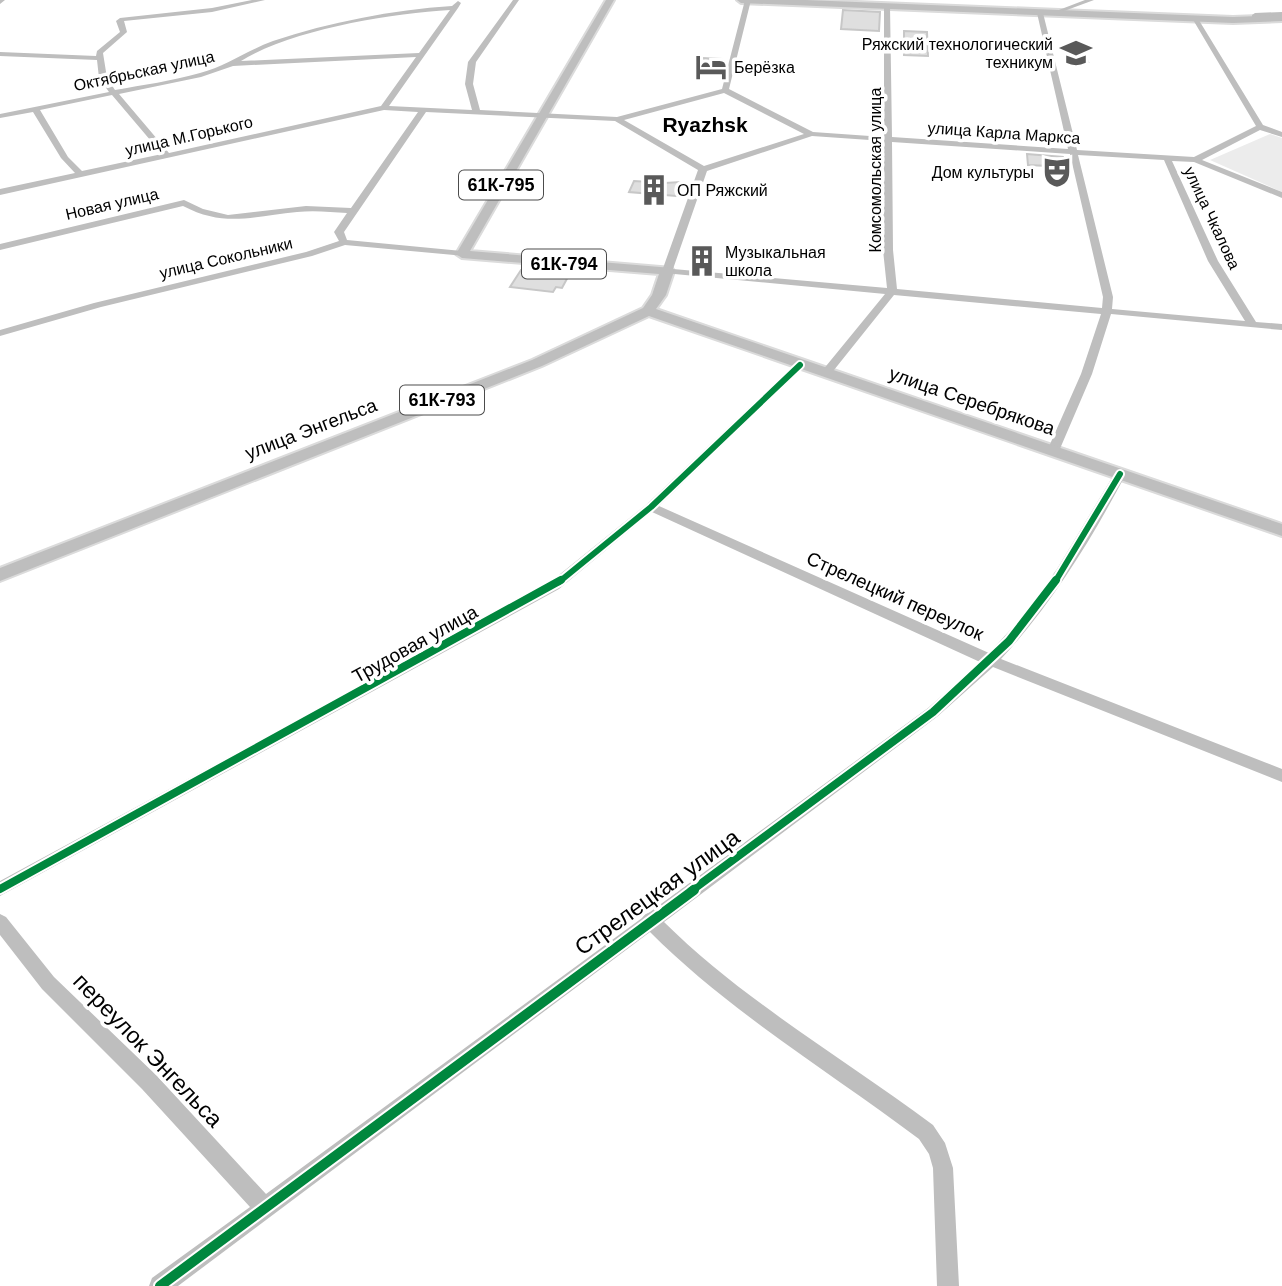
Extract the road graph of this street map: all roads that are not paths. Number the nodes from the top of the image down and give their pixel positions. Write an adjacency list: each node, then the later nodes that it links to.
1 (262, 0): 16 (street)
2 (460, 0): 9 (street)
3 (516, 0): 23 (street)
4 (610, 0): 25 (main road, 61К-795)
5 (741, 0): 6 (main road)
6 (748, 0): 8 (main road); 18 (street)
7 (1091, 0): 11 (street)
8 (887, 6): 10 (main road); 30 (street, Комсомольская улица)
9 (455, 8): 15 (street); 17 (street)
10 (1040, 13): 11 (main road); 31 (street)
11 (1054, 13): 12 (main road)
12 (1195, 18): 13 (main road); 27 (street)
13 (1282, 19)
14 (0, 54): 16 (street)
15 (419, 55): 17 (street, Октябрьская улица); 20 (street)
16 (98, 58): 19 (street)
17 (232, 64): 19 (street, Октябрьская улица)
18 (725, 90): 26 (street); 28 (street)
19 (115, 92): 21 (street, Октябрьская улица); 32 (street)
20 (384, 108): 22 (street, улица М.Горького); 32 (street, улица М.Горького)
21 (35, 109): 24 (street, Октябрьская улица); 36 (street)
22 (424, 109): 23 (street); 39 (street)
23 (475, 111): 25 (street)
24 (0, 116)
25 (542, 116): 26 (street); 42 (main road, 61К-795)
26 (617, 119): 35 (street)
27 (1260, 127): 29 (street); 34 (street)
28 (811, 134): 30 (street, улица Карла Маркса); 35 (street)
29 (1282, 135)
30 (888, 138): 31 (street, улица Карла Маркса); 44 (street, Комсомольская улица)
31 (1074, 152): 33 (street, улица Карла Маркса); 46 (street)
32 (167, 155): 36 (street, улица М.Горького)
33 (1167, 158): 34 (street, улица Карла Маркса); 47 (street, улица Чкалова)
34 (1195, 160): 38 (street)
35 (703, 169): 43 (street)
36 (79, 174): 37 (street, улица М.Горького)
37 (0, 192)
38 (1282, 195)
39 (353, 211): 40 (street); 41 (street, Новая улица)
40 (344, 242): 42 (street, улица Сокольники); 49 (street, улица Сокольники)
41 (0, 247)
42 (461, 254): 43 (main road, 61К-794)
43 (667, 271): 44 (street); 45 (main road)
44 (892, 291): 46 (street); 51 (street)
45 (648, 311): 50 (main road, улица Серебрякова); 56 (main road, улица Энгельса / 61К-793)
46 (1108, 311): 47 (street); 52 (street)
47 (1253, 325): 48 (street)
48 (1282, 327)
49 (0, 333)
50 (800, 365): 51 (main road, улица Серебрякова); 54 (street, Трудовая улица)
51 (826, 373): 52 (main road, улица Серебрякова)
52 (1053, 451): 53 (main road, улица Серебрякова)
53 (1120, 474): 55 (main road, улица Серебрякова); 57 (street, Стрелецкая улица)
54 (651, 507): 57 (street, Стрелецкий переулок); 59 (street, Трудовая улица)
55 (1282, 530)
56 (0, 575)
57 (990, 660): 58 (street, Стрелецкий переулок); 60 (street, Стрелецкая улица)
58 (1282, 776)
59 (0, 889)
60 (650, 920): 62 (street, Стрелецкая улица); 64 (street)
61 (0, 922): 62 (street, переулок Энгельса)
62 (265, 1208): 63 (street, Стрелецкая улица)
63 (160, 1286)
64 (948, 1286)

